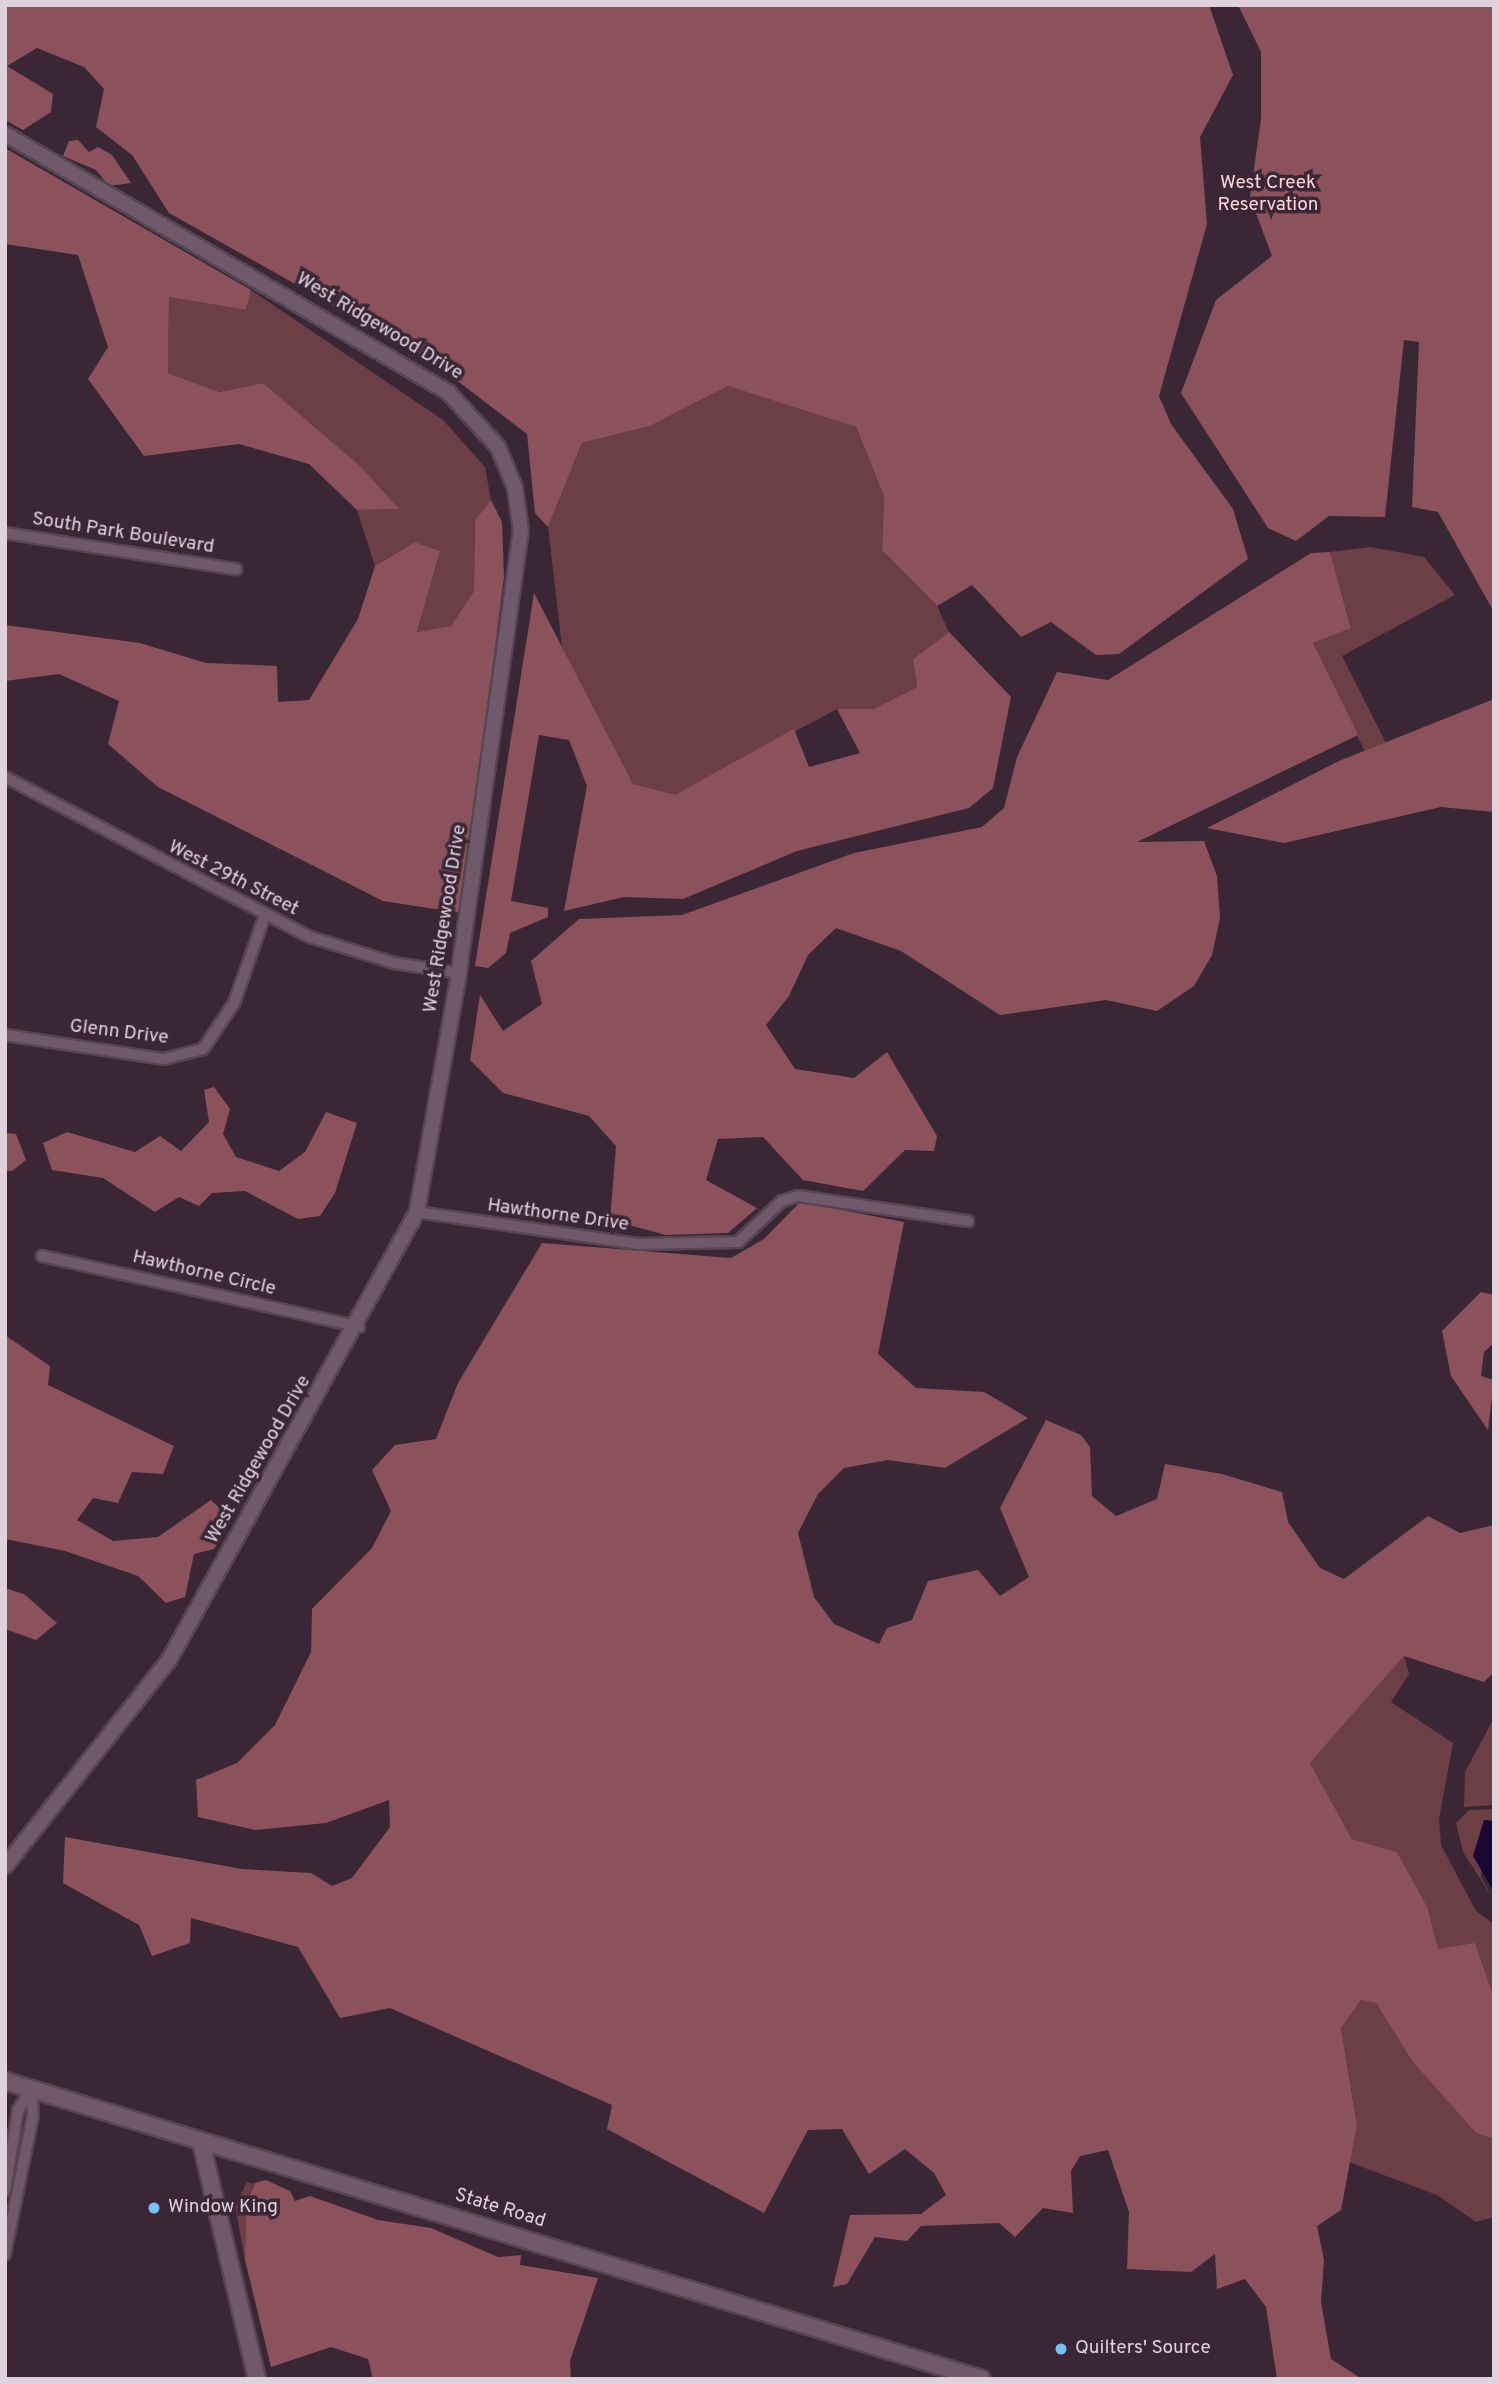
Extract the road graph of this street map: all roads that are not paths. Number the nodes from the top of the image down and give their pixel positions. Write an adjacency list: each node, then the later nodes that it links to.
1 (5, 134): 6 (street, West Ridgewood Drive)
2 (5, 533): 3 (street, South Park Boulevard)
3 (236, 569)
4 (5, 777): 5 (street, West 29th Street)
5 (265, 915): 6 (street, West 29th Street); 7 (street, Glenn Drive)
6 (459, 973): 8 (street, West Ridgewood Drive)
7 (5, 1035)
8 (417, 1212): 9 (street, Hawthorne Drive); 11 (street, West Ridgewood Drive)
9 (968, 1221)
10 (42, 1256): 11 (street, Hawthorne Circle)
11 (359, 1326): 12 (street, West Ridgewood Drive)
12 (5, 1866)
13 (5, 2081): 14 (main road, State Road)
14 (31, 2089): 15 (main road, State Road); 16 (street); 17 (street)
15 (201, 2142): 18 (main road); 19 (main road, State Road)
16 (5, 2191)
17 (5, 2254)
18 (257, 2379)
19 (981, 2379)

